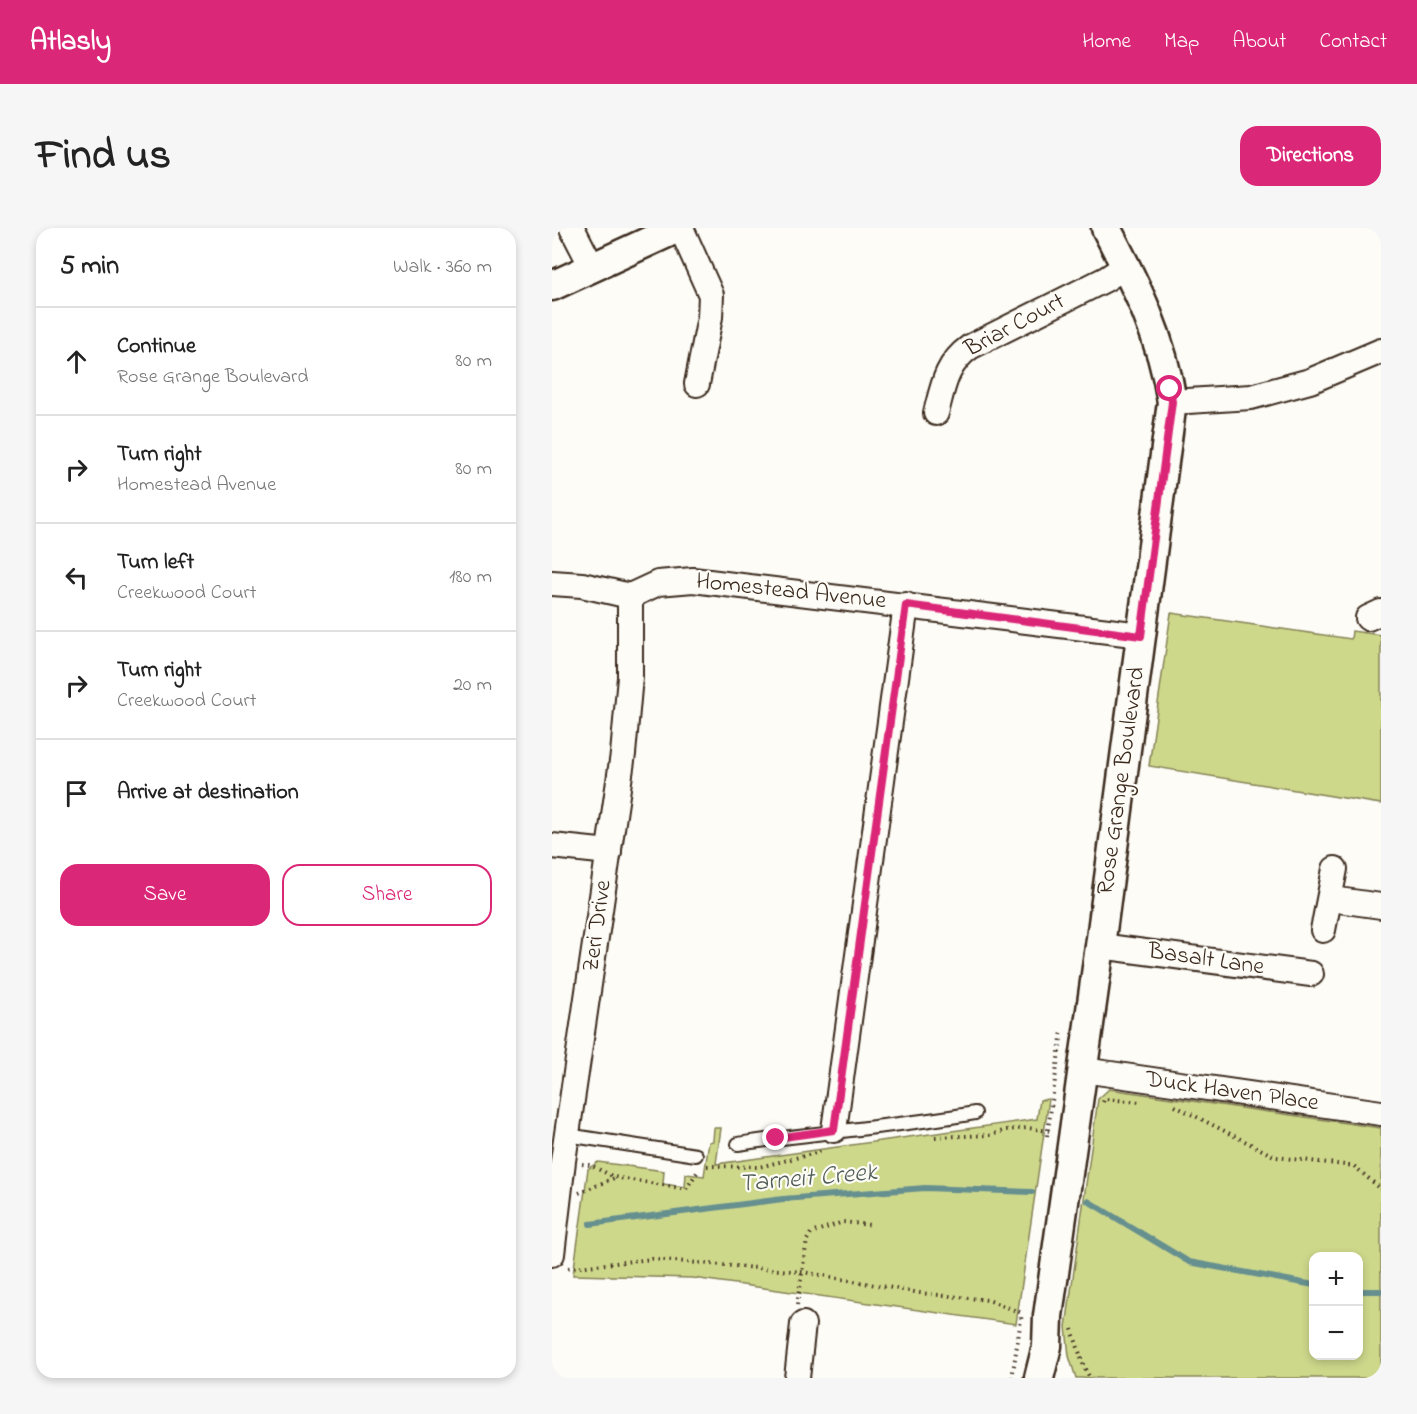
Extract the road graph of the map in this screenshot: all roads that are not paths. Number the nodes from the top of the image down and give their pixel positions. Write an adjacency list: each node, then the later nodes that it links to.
1 (572, 228): 5 (street)
2 (679, 228): 5 (street); 8 (street)
3 (1106, 228): 4 (street, Rose Grange Boulevard)
4 (1126, 266): 9 (street, Rose Grange Boulevard); 10 (street, Briar Court)
5 (593, 269): 6 (street)
6 (552, 286)
7 (1380, 353): 9 (street)
8 (698, 384)
9 (1172, 402): 14 (street, Rose Grange Boulevard)
10 (936, 413)
11 (552, 583): 12 (street)
12 (630, 596): 13 (street, Homestead Avenue); 16 (street, Zeri Drive)
13 (906, 605): 14 (street, Homestead Avenue); 27 (street)
14 (1141, 636): 21 (street, Rose Grange Boulevard)
15 (552, 846): 16 (street)
16 (609, 852): 26 (street, Zeri Drive)
17 (1335, 869): 18 (street)
18 (1331, 898): 19 (street); 20 (street)
19 (1381, 906)
20 (1323, 930)
21 (1100, 946): 22 (street, Basalt Lane); 23 (street, Rose Grange Boulevard)
22 (1311, 974)
23 (1083, 1070): 25 (street, Duck Haven Place); 33 (street, Rose Grange Boulevard)
24 (975, 1113): 27 (lane)
25 (1381, 1113)
26 (567, 1136): 29 (lane); 30 (street, Zeri Drive)
27 (834, 1139): 28 (lane)
28 (738, 1144)
29 (696, 1155)
30 (557, 1160): 31 (street, Zeri Drive)
31 (557, 1261)
32 (805, 1324): 34 (street)
33 (1047, 1346): 35 (street, Rose Grange Boulevard); 36 (street, Rose Grange Boulevard)
34 (797, 1378)
35 (1039, 1378)
36 (1056, 1378)

